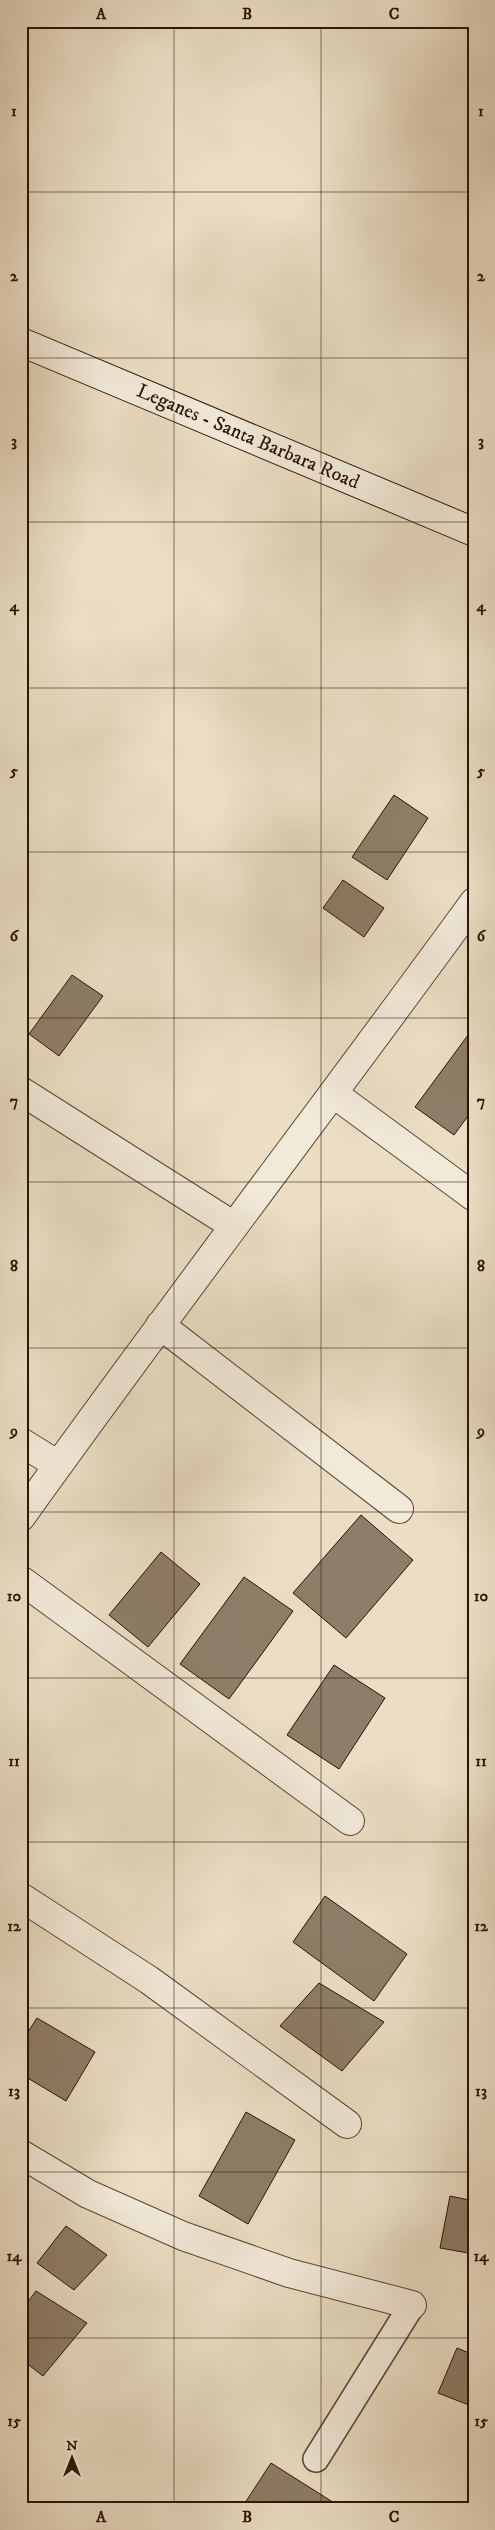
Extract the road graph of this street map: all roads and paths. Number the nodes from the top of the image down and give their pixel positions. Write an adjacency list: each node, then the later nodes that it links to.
1 (21, 342): 2 (street, Leganes - Santa Barbara Road)
2 (474, 532)
3 (474, 902): 5 (street)
4 (21, 1091): 7 (street)
5 (334, 1094): 6 (street); 7 (street)
6 (474, 1197)
7 (234, 1226): 8 (street)
8 (160, 1325): 10 (street); 11 (street)
9 (21, 1442): 10 (street)
10 (58, 1465): 12 (street)
11 (399, 1509)
12 (21, 1517)
13 (21, 1580): 14 (street)
14 (350, 1821)
15 (21, 1897): 16 (street)
16 (347, 2124)
17 (21, 2154): 18 (street)
18 (412, 2305): 19 (lane)
19 (316, 2459)

